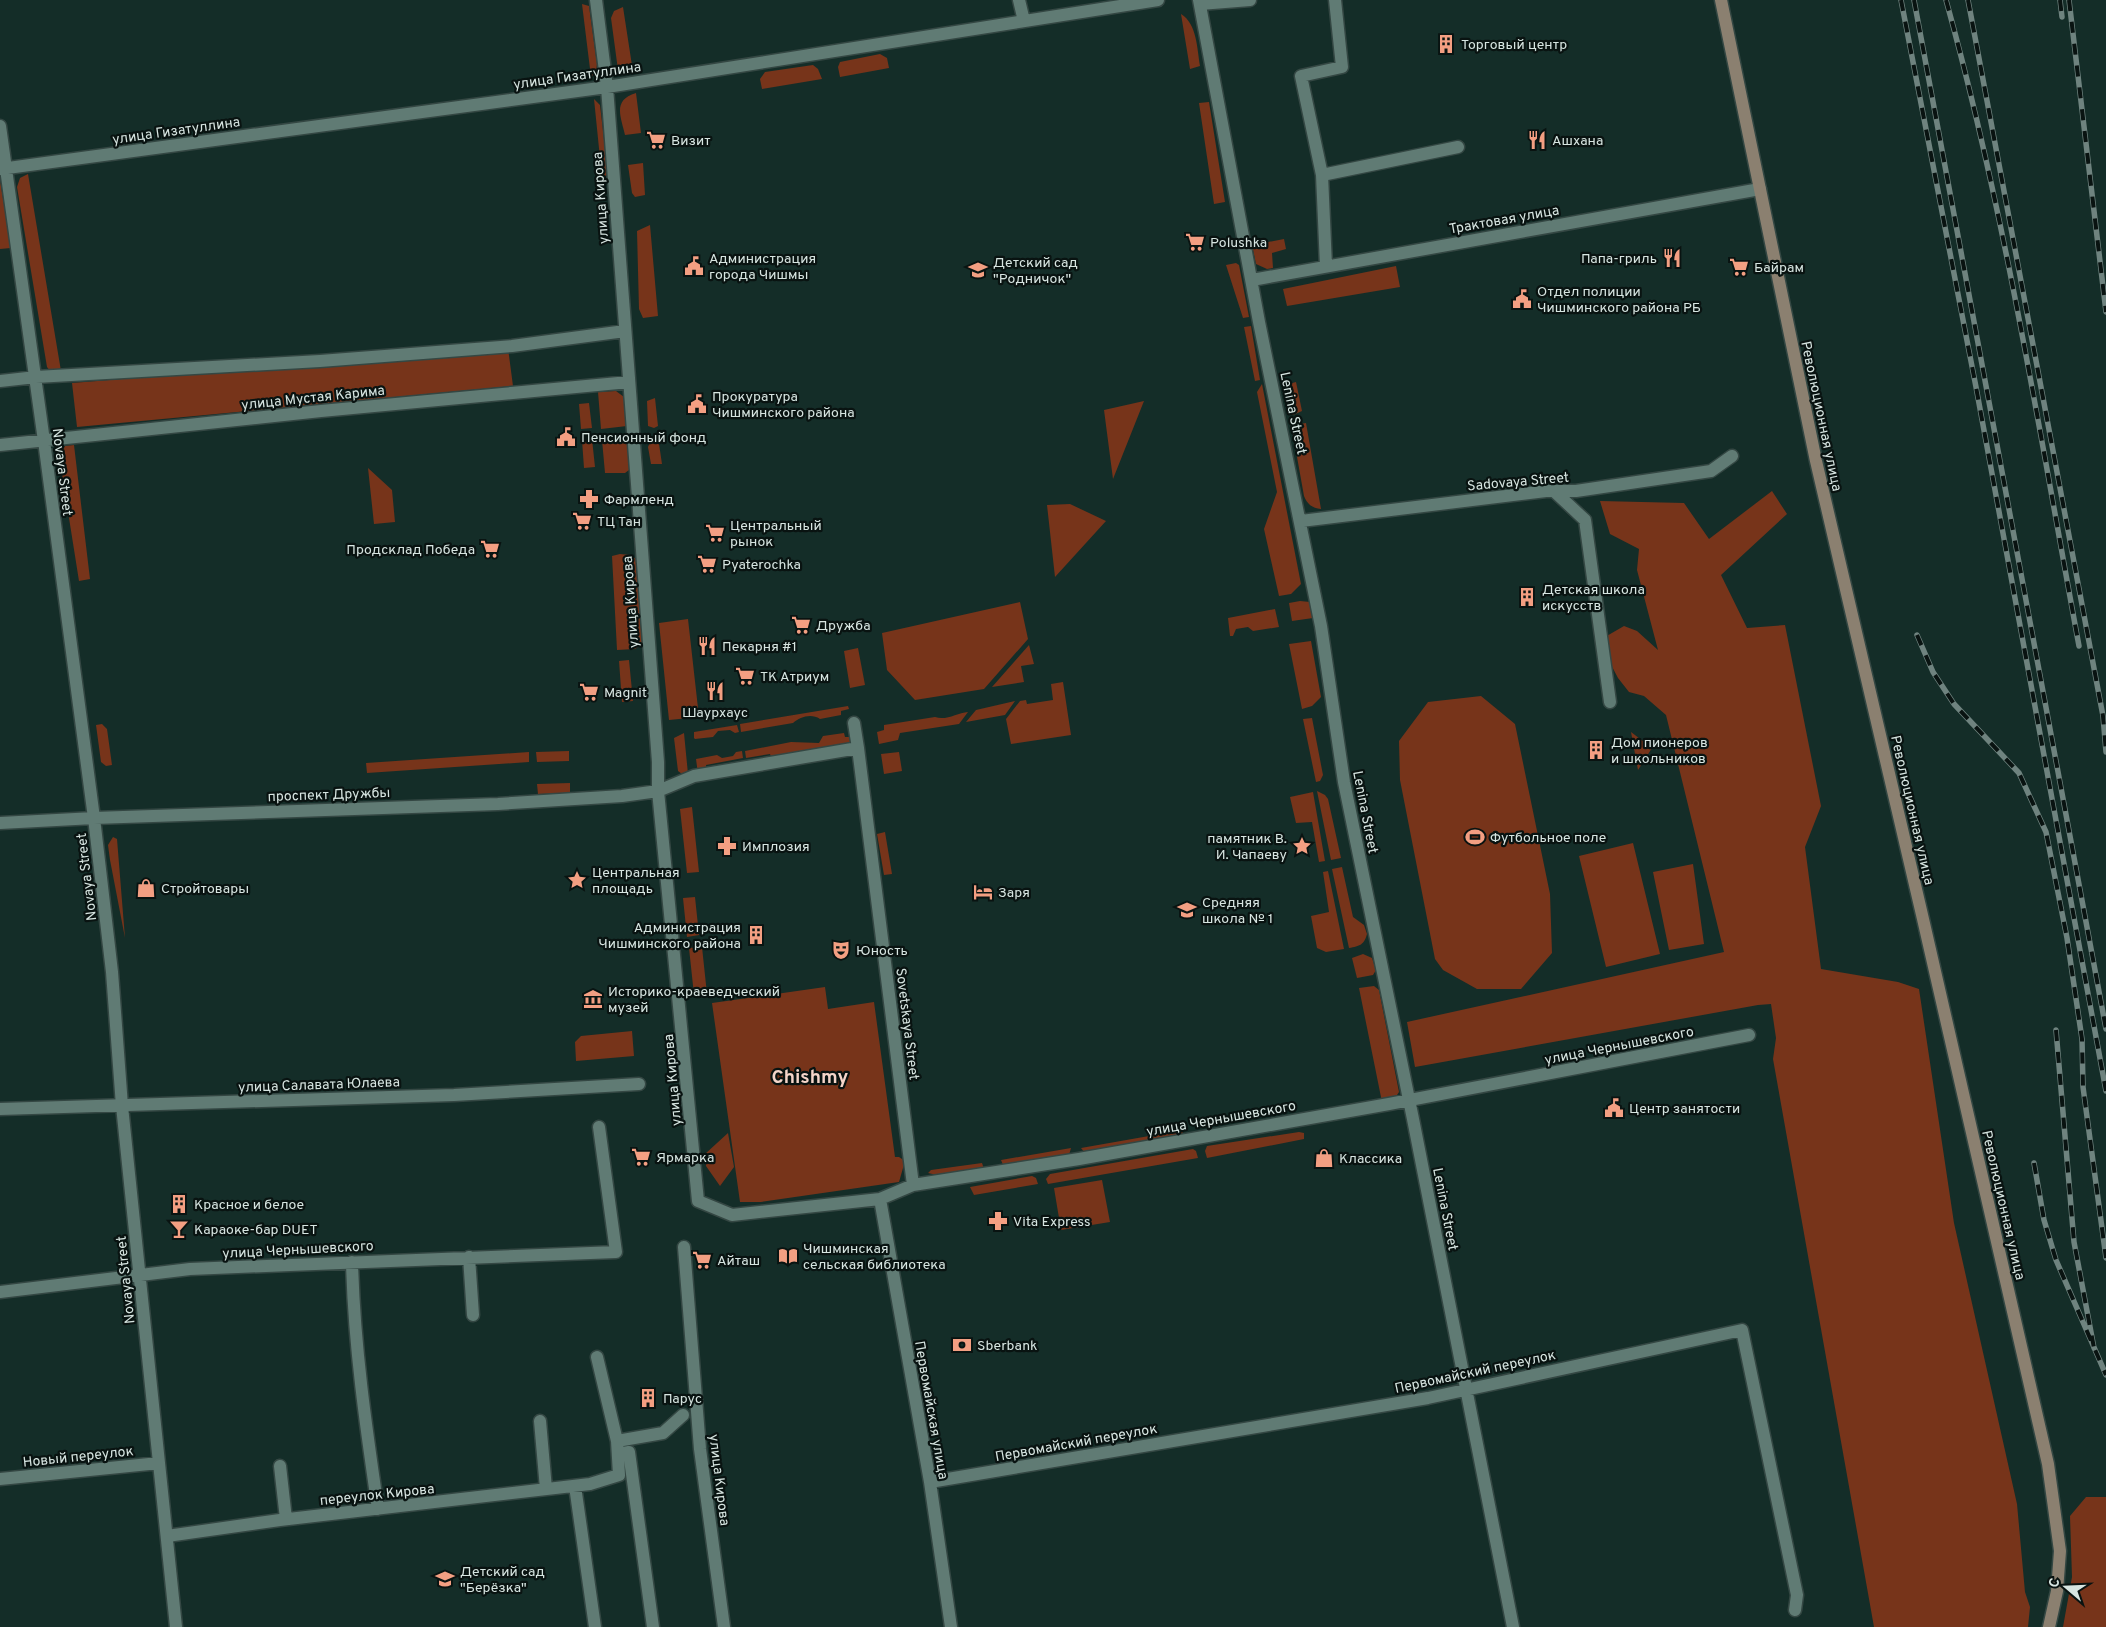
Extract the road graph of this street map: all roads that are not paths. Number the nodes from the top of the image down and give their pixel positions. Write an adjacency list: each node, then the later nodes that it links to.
1 (596, 0): 9 (street, улица Кирова)
2 (1019, 0): 8 (street)
3 (1158, 0): 8 (street, улица Гизатуллина)
4 (1250, 0): 7 (street)
5 (1335, 0): 13 (street)
6 (1721, 0): 14 (main road, Революционная улица)
7 (1200, 2): 16 (street, Lenina Street)
8 (1024, 21): 9 (street, улица Гизатуллина)
9 (607, 87): 12 (street, улица Гизатуллина); 17 (street, улица Кирова)
10 (0, 126): 12 (street, Novaya Street)
11 (1458, 147): 13 (street)
12 (4, 168): 18 (street, Novaya Street)
13 (1322, 175): 15 (street)
14 (1760, 189): 15 (street, Трактовая улица); 68 (main road, Революционная улица)
15 (1326, 266): 16 (street, Трактовая улица)
16 (1252, 280): 25 (street, Lenina Street)
17 (625, 331): 18 (street); 20 (street, улица Кирова)
18 (36, 376): 19 (street); 21 (street, Novaya Street)
19 (0, 381)
20 (629, 382): 21 (street, улица Мустая Карима); 29 (street, улица Кирова)
21 (44, 441): 22 (street, улица Мустая Карима); 30 (street, Novaya Street)
22 (0, 445)
23 (1732, 456): 24 (street, Sadovaya Street)
24 (1554, 491): 25 (street, Sadovaya Street); 26 (street)
25 (1301, 521): 34 (street, Lenina Street)
26 (1610, 702)
27 (854, 723): 28 (street, Sovetskaya Street)
28 (858, 748): 29 (street, проспект Дружбы); 38 (street, Sovetskaya Street)
29 (658, 791): 30 (street, проспект Дружбы); 40 (street, улица Кирова)
30 (94, 818): 31 (street, проспект Дружбы); 35 (street, Novaya Street)
31 (0, 823)
32 (1750, 1035): 34 (street, улица Чернышевского)
33 (639, 1084): 35 (street, улица Салавата Юлаева)
34 (1409, 1100): 38 (street, улица Чернышевского); 48 (street, Lenina Street)
35 (122, 1106): 36 (street, улица Салавата Юлаева); 44 (street, Novaya Street)
36 (0, 1109)
37 (599, 1127): 42 (street, улица Чернышевского)
38 (913, 1185): 39 (street, улица Чернышевского)
39 (880, 1199): 40 (street, улица Чернышевского); 55 (street, Первомайская улица)
40 (698, 1201)
41 (684, 1247): 65 (street, улица Кирова)
42 (469, 1257): 43 (street, улица Чернышевского); 46 (street)
43 (352, 1262): 44 (street, улица Чернышевского); 58 (street)
44 (140, 1274): 45 (street, улица Чернышевского); 52 (street, Novaya Street)
45 (0, 1292)
46 (472, 1315)
47 (597, 1357): 51 (street)
48 (1466, 1390): 55 (street, Первомайский переулок); 61 (street, Первомайский переулок); 67 (street, Lenina Street)
49 (683, 1415): 51 (street)
50 (540, 1421): 57 (street)
51 (617, 1448): 56 (street, переулок Кирова); 64 (street)
52 (159, 1462): 54 (street, Новый переулок); 60 (street, Novaya Street)
53 (280, 1466): 59 (street)
54 (0, 1479)
55 (930, 1482): 66 (street, Первомайская улица)
56 (575, 1486): 57 (street, переулок Кирова); 63 (street)
57 (546, 1489): 58 (street, переулок Кирова)
58 (378, 1509): 59 (street, переулок Кирова)
59 (286, 1519): 60 (street, переулок Кирова)
60 (167, 1536): 62 (street, Novaya Street)
61 (1794, 1610)
62 (176, 1627)
63 (595, 1627)
64 (653, 1627)
65 (724, 1627)
66 (951, 1627)
67 (1513, 1627)
68 (2049, 1627)

